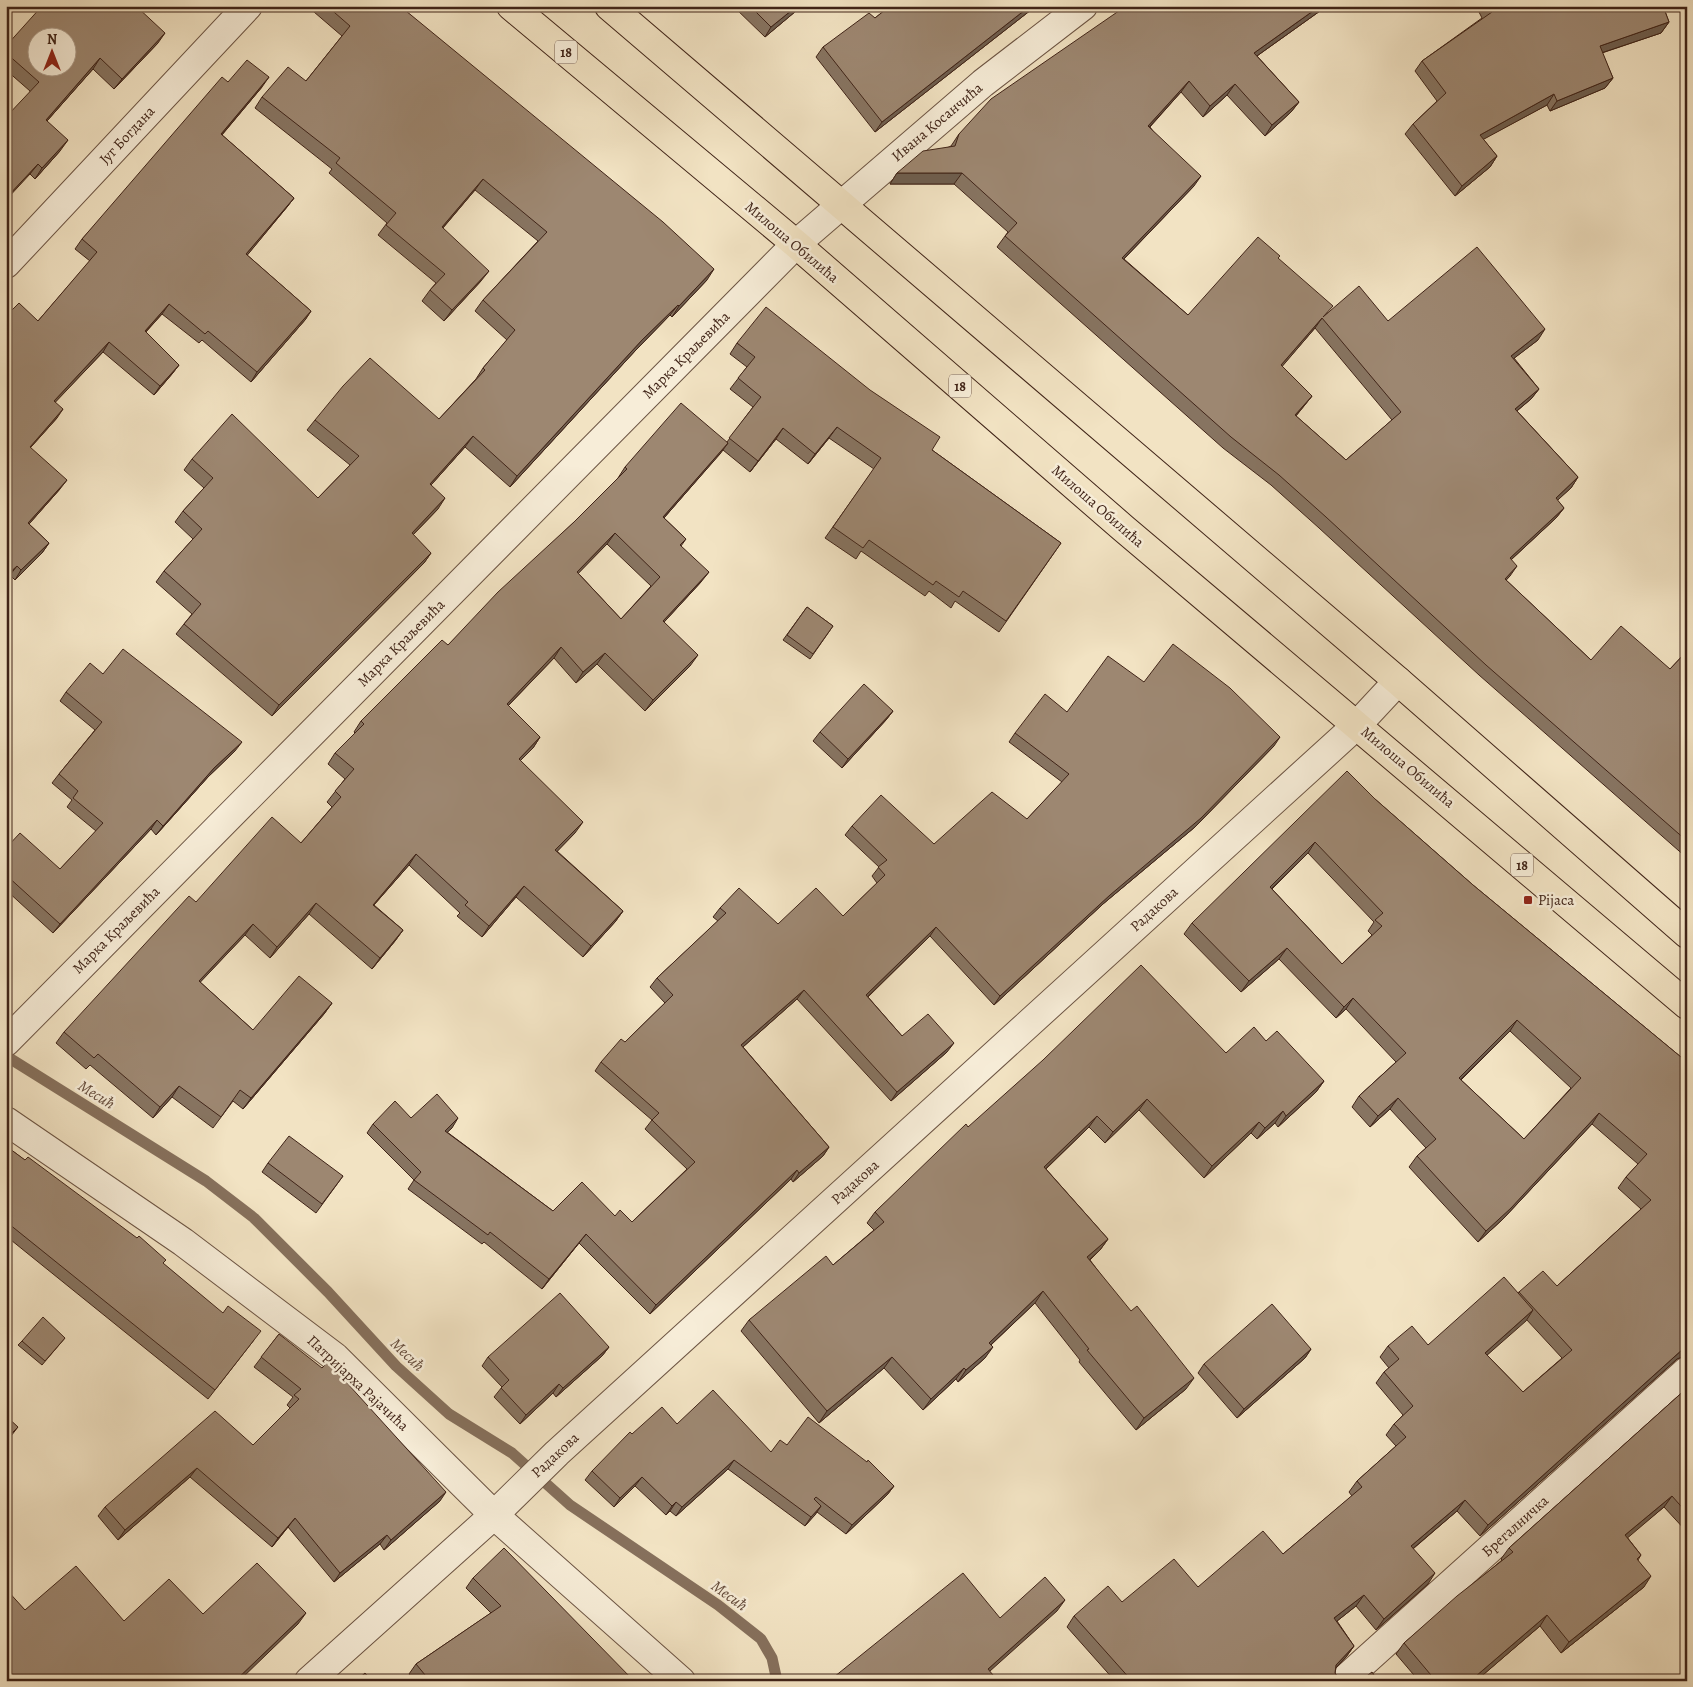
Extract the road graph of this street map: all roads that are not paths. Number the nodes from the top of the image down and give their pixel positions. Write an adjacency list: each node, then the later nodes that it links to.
1 (248, 6): 7 (street, Југ Богдана)
2 (511, 6): 6 (main road, Милоша Обилића / 18)
3 (609, 6): 5 (main road)
4 (1083, 6): 5 (street, Ивана Косанчића)
5 (844, 205): 6 (street, Ивана Косанчића); 8 (main road)
6 (796, 244): 9 (main road, Милоша Обилића / 18); 12 (street, Марка Краљевића)
7 (6, 264)
8 (1398, 681): 9 (street, Радакова); 10 (main road)
9 (1358, 724): 11 (main road, Милоша Обилића / 18); 15 (street, Радакова)
10 (1687, 934)
11 (1687, 1005)
12 (13, 1034)
13 (6, 1121): 15 (street, Патријарха Рајачића)
14 (1687, 1371): 18 (street, Брегалничка)
15 (494, 1515): 16 (street, Радакова); 17 (street, Патријарха Рајачића)
16 (309, 1681)
17 (681, 1681)
18 (1343, 1681)

